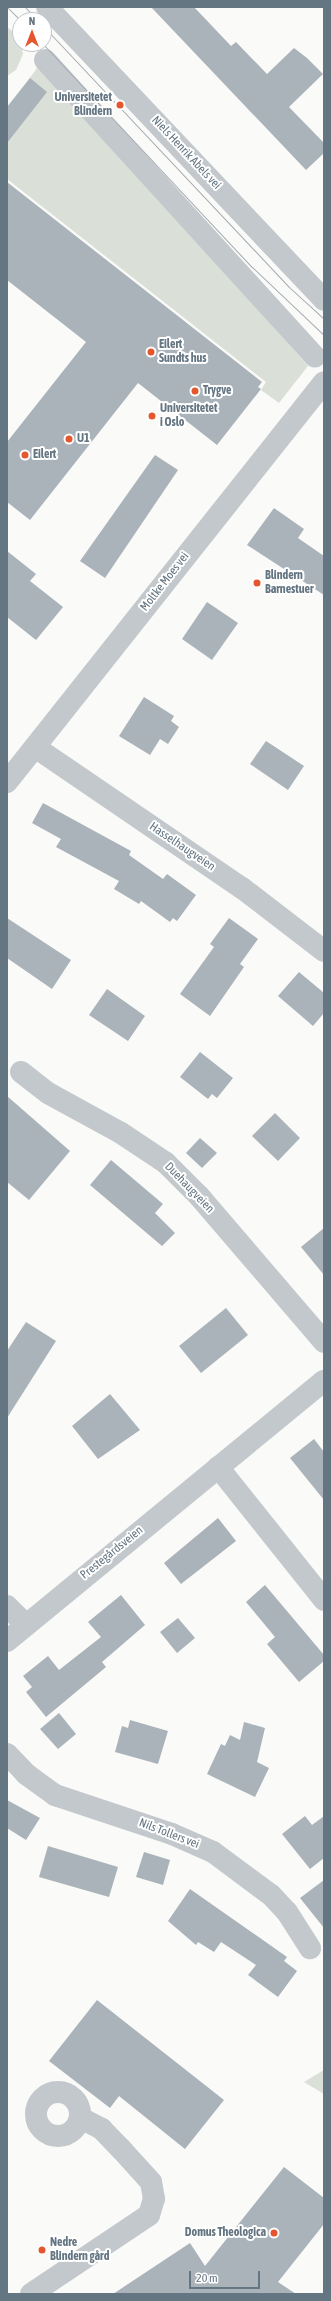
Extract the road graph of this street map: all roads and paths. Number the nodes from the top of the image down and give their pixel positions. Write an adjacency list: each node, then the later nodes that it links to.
1 (47, 7): 3 (street, Niels Henrik Abels vei)
2 (45, 60): 4 (street)
3 (324, 300)
4 (315, 357)
5 (324, 382): 6 (street, Moltke Moes vei)
6 (35, 747): 7 (street, Moltke Moes vei); 8 (street, Hasselhaugveien)
7 (7, 782)
8 (324, 951)
9 (21, 1072): 10 (street, Duehaugveien)
10 (324, 1342)
11 (324, 1380): 12 (street, Prestegårdsveien)
12 (218, 1467): 13 (street); 15 (street, Prestegårdsveien)
13 (324, 1600)
14 (7, 1606): 15 (street)
15 (26, 1625): 16 (street, Prestegårdsveien)
16 (7, 1641)
17 (7, 1754): 18 (street, Nils Tollers vei)
18 (310, 1948)
19 (80, 2118): 20 (street)
20 (31, 2294)

